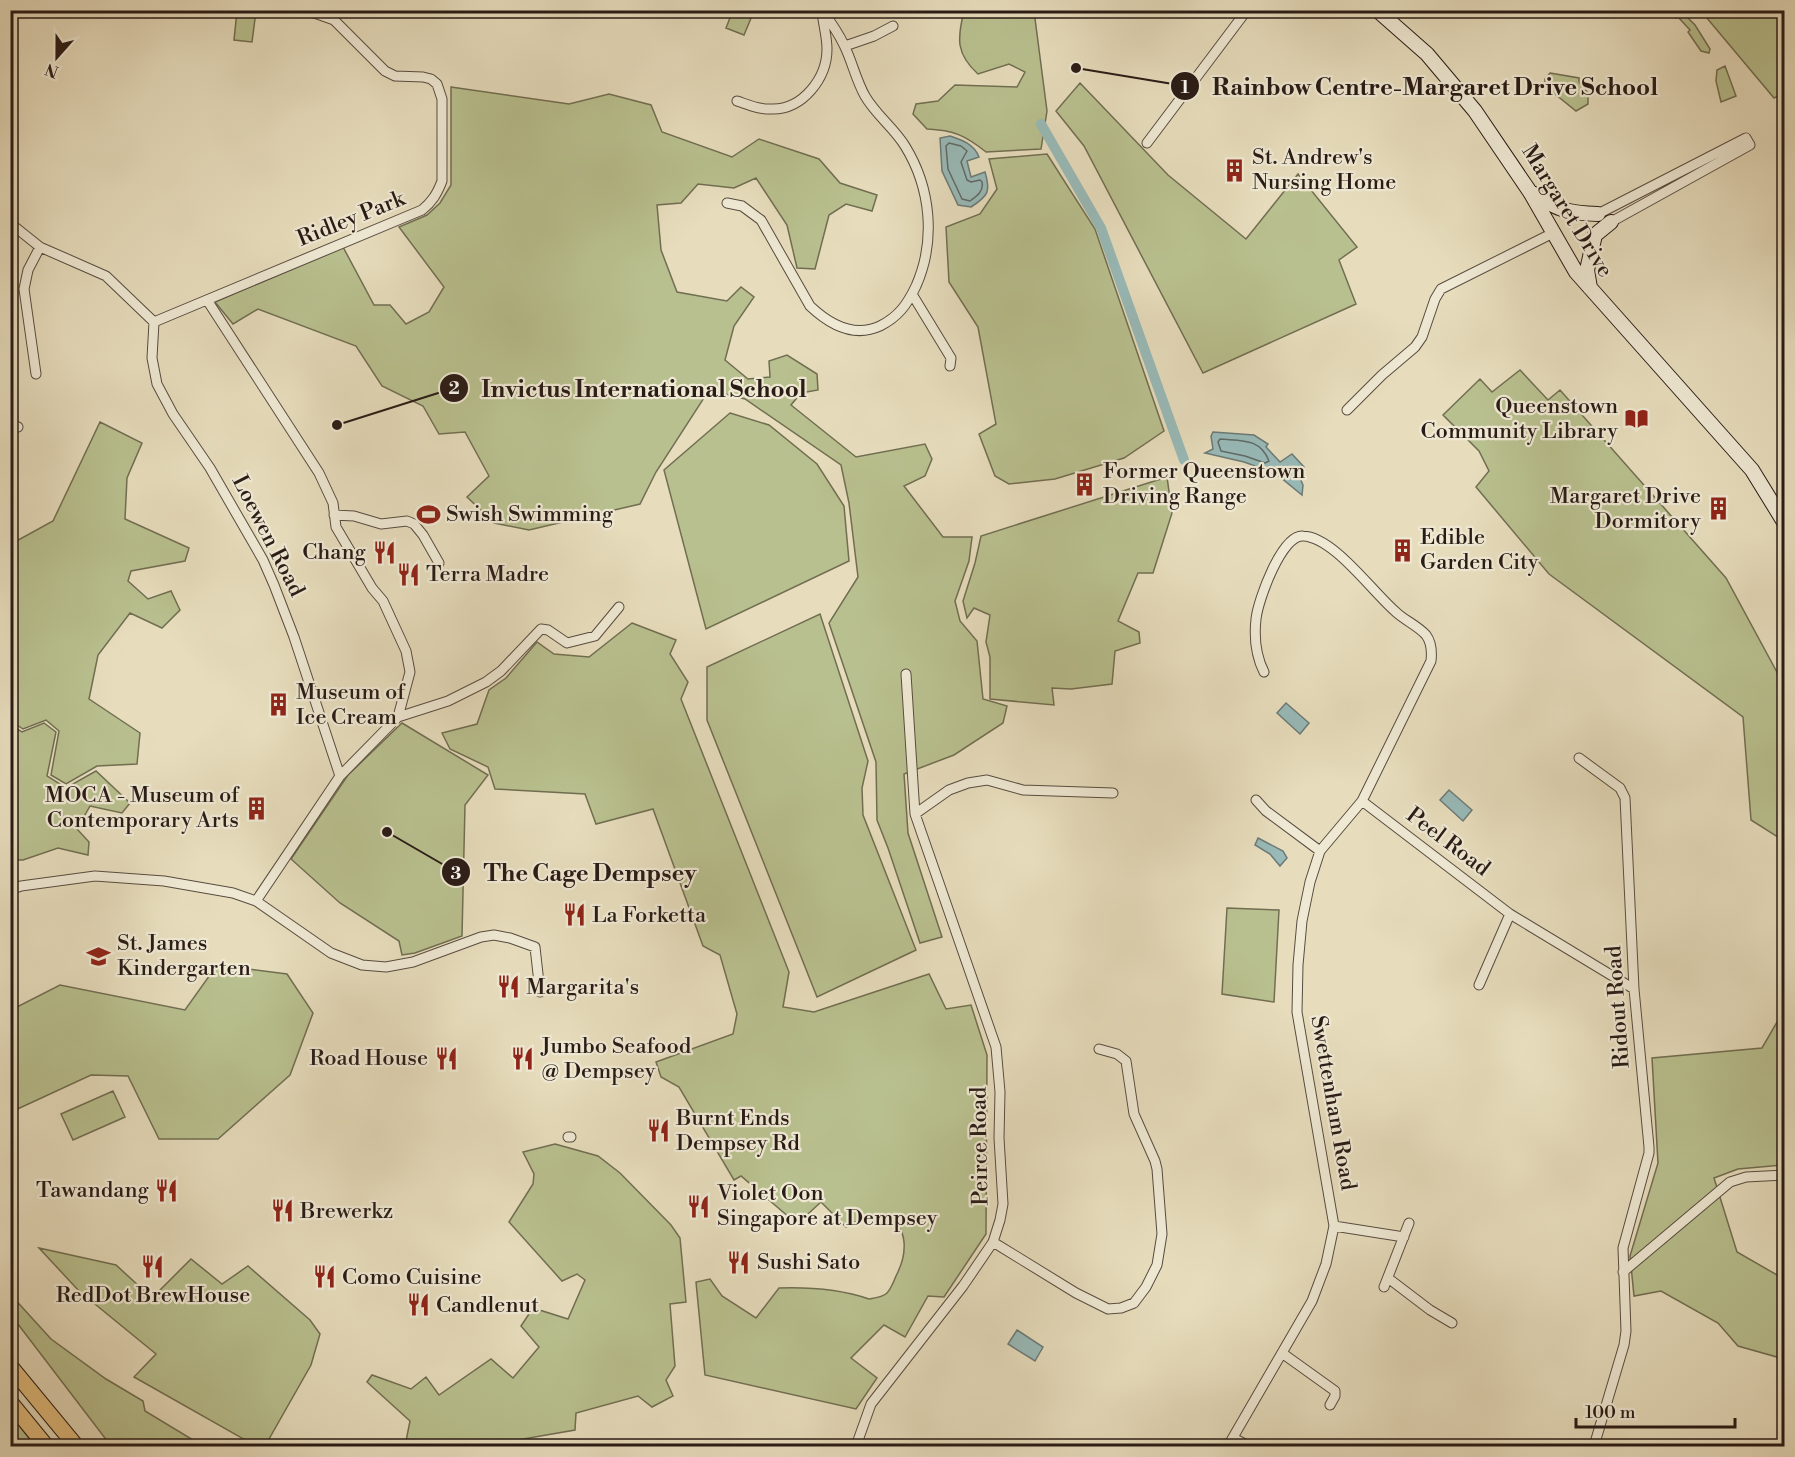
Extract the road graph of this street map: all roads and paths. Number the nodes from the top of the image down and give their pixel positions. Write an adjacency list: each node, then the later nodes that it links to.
1 (306, 10): 18 (street, Ridley Park)
2 (1247, 10): 8 (street)
3 (1377, 10): 9 (street, Margaret Drive)
4 (822, 11): 6 (street); 7 (street)
5 (893, 26): 6 (street)
6 (845, 46): 17 (street)
7 (736, 101)
8 (1147, 144)
9 (1530, 192): 11 (street); 14 (street, Margaret Drive)
10 (727, 203): 17 (street)
11 (1598, 214): 12 (street, Margaret Drive)
12 (1611, 222): 16 (street)
13 (10, 223): 15 (street)
14 (1553, 233): 16 (street, Margaret Drive); 22 (street)
15 (40, 247): 19 (street); 21 (street)
16 (1590, 290): 24 (street, Margaret Drive)
17 (912, 294): 20 (street)
18 (207, 300): 19 (street, Ridley Park); 23 (street)
19 (154, 322): 31 (street, Loewen Road)
20 (950, 366)
21 (36, 374)
22 (1347, 410)
23 (334, 515): 25 (street); 29 (street)
24 (1785, 522)
25 (439, 562)
26 (619, 607): 29 (street)
27 (1264, 672): 34 (street, Swettenham Road)
28 (906, 674): 35 (street, Peirce Road)
29 (398, 717): 31 (street)
30 (1579, 758): 41 (street, Ridout Road)
31 (340, 776): 38 (street)
32 (1113, 793): 35 (street)
33 (1256, 800): 36 (street)
34 (1362, 801): 36 (street, Swettenham Road); 39 (street, Peel Road)
35 (915, 814): 48 (street, Peirce Road)
36 (1320, 851): 46 (street, Swettenham Road)
37 (10, 890): 38 (street)
38 (256, 901): 42 (street)
39 (1510, 914): 40 (street); 41 (street, Peel Road)
40 (1479, 986)
41 (1635, 988): 49 (street, Ridout Road)
42 (540, 992)
43 (1099, 1049): 48 (street)
44 (1785, 1175): 49 (street)
45 (1409, 1223): 47 (street)
46 (1334, 1226): 47 (street); 51 (street, Swettenham Road)
47 (1404, 1237): 50 (street)
48 (993, 1242): 58 (street, Peirce Road)
49 (1623, 1272): 60 (street, Ridout Road)
50 (1452, 1323)
51 (1282, 1353): 54 (street); 55 (street, Swettenham Road)
52 (10, 1366): 57 (main road)
53 (10, 1402): 56 (main road)
54 (1330, 1405)
55 (1231, 1442): 59 (street, Swettenham Road)
56 (45, 1446)
57 (76, 1446)
58 (856, 1446)
59 (1249, 1446)
60 (1594, 1446)

